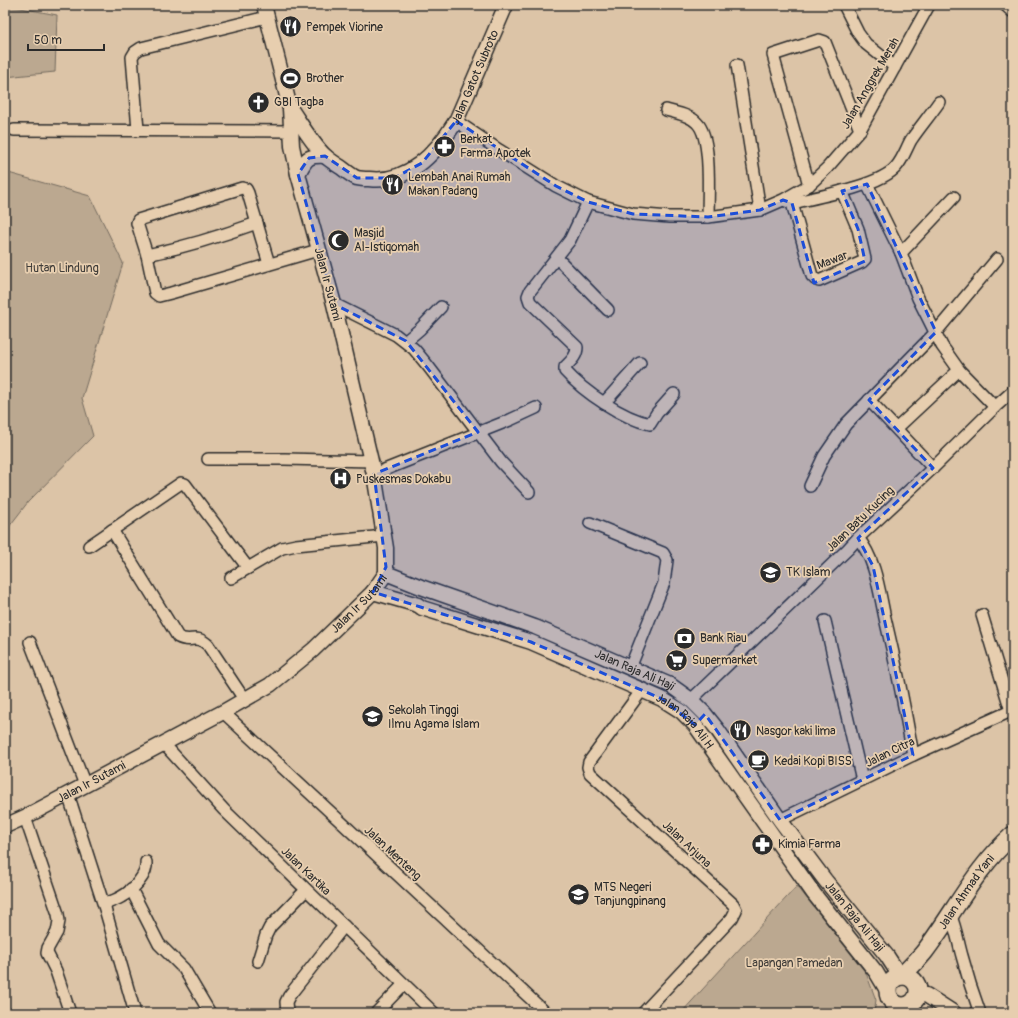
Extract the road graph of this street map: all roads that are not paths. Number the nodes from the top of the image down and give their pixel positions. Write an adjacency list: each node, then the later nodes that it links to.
1 (506, 5): 10 (main road, Jalan Gatot Subroto)
2 (844, 5): 6 (street)
3 (927, 6): 6 (street, Jalan Anggrek Merah)
4 (266, 11): 8 (main road); 12 (street)
5 (737, 64): 23 (street)
6 (895, 67): 13 (street, Jalan Anggrek Merah)
7 (938, 102): 17 (street)
8 (290, 108): 14 (main road, Jalan Ir Sutami); 15 (main road, Jalan Gatot Subroto)
9 (666, 110): 24 (street)
10 (456, 121): 15 (main road, Jalan Gatot Subroto); 22 (street, Jalan Anggrek Merah)
11 (14, 130): 12 (street)
12 (138, 130): 14 (street)
13 (860, 130): 18 (street, Jalan Anggrek Merah); 18 (street)
14 (290, 131): 16 (main road, Jalan Ir Sutami)
15 (325, 156): 16 (main road)
16 (298, 174): 26 (main road, Jalan Ir Sutami)
17 (867, 184): 19 (street); 27 (street)
18 (809, 185): 21 (street, Jalan Anggrek Merah)
19 (842, 192): 21 (street); 21 (street, Mawar)
20 (954, 196): 27 (street)
21 (788, 201): 23 (street, Jalan Anggrek Merah)
22 (588, 202): 24 (street, Jalan Anggrek Merah); 29 (street)
23 (760, 210): 24 (street, Jalan Anggrek Merah)
24 (708, 217)
25 (257, 223): 28 (street); 28 (street); 31 (street)
26 (318, 250): 31 (street); 32 (main road, Jalan Ir Sutami)
27 (901, 253): 35 (street)
28 (147, 255): 31 (street)
29 (557, 258): 34 (street); 42 (street)
30 (997, 259): 35 (street)
31 (269, 264)
32 (334, 304): 36 (street); 48 (main road, Jalan Ir Sutami)
33 (441, 307): 36 (street)
34 (608, 310)
35 (936, 332): 38 (street); 41 (street)
36 (406, 341): 46 (street)
37 (640, 363): 42 (street)
38 (959, 370): 43 (street); 45 (street)
39 (1013, 391): 43 (street, Jalan Batu Kucing)
40 (674, 394): 42 (street)
41 (869, 400): 45 (street); 50 (street)
42 (604, 403)
43 (995, 407): 49 (street, Jalan Batu Kucing)
44 (536, 408): 46 (street)
45 (897, 428): 49 (street)
46 (478, 432): 48 (street); 51 (street)
47 (208, 459): 48 (street)
48 (373, 468): 54 (main road, Jalan Ir Sutami)
49 (933, 468): 55 (street, Jalan Batu Kucing)
50 (810, 486)
51 (529, 492)
52 (590, 522): 64 (street)
53 (112, 530): 56 (street); 57 (street); 66 (street)
54 (384, 536): 57 (street); 58 (main road, Jalan Ir Sutami)
55 (858, 538): 67 (street, Jalan Batu Kucing); 73 (street)
56 (89, 546)
57 (248, 568): 59 (street)
58 (386, 573): 60 (main road, Jalan Ir Sutami); 64 (main road, Jalan Raja Ali Haji)
59 (231, 578)
60 (373, 592): 65 (main road, Jalan Raja Ali H); 66 (main road, Jalan Ir Sutami)
61 (982, 615): 68 (street)
62 (825, 621): 74 (street)
63 (30, 642): 75 (street)
64 (630, 668): 67 (main road, Jalan Raja Ali Haji)
65 (642, 690): 71 (main road, Jalan Raja Ali H); 100 (street, Jalan Arjuna)
66 (244, 699): 69 (main road, Jalan Ir Sutami)
67 (691, 700): 70 (main road, Jalan Raja Ali Haji)
68 (1012, 710): 73 (street, Jalan Citra)
69 (223, 712): 72 (main road, Jalan Ir Sutami); 99 (street, Jalan Menteng)
70 (705, 714): 71 (main road); 78 (main road, Jalan Raja Ali Haji)
71 (695, 725): 92 (main road, Jalan Raja Ali H)
72 (163, 743): 75 (main road, Jalan Ir Sutami); 83 (street, Jalan Kartika)
73 (913, 755): 74 (street, Jalan Citra)
74 (862, 780): 78 (street, Jalan Citra)
75 (85, 785): 76 (main road, Jalan Ir Sutami)
76 (68, 794): 77 (main road, Jalan Ir Sutami); 84 (street)
77 (25, 817): 79 (main road, Jalan Ir Sutami); 93 (street)
78 (780, 820): 89 (main road, Jalan Raja Ali Haji)
79 (5, 826)
80 (1013, 836): 85 (highway, Jalan Ahmad Yani)
81 (146, 862): 82 (street)
82 (132, 888): 84 (street); 95 (street)
83 (306, 890): 86 (street, Jalan Kartika); 88 (street)
84 (104, 904): 94 (street)
85 (950, 914): 87 (highway, Jalan Ahmad Yani); 102 (street)
86 (344, 926): 90 (street, Jalan Kartika); 96 (street)
87 (924, 952): 89 (highway, Jalan Ahmad Yani); 91 (highway, Jalan Ahmad Yani)
88 (258, 961)
89 (901, 976): 91 (highway); 92 (highway)
90 (404, 984): 97 (street); 98 (street, Jalan Kartika)
91 (913, 1000): 92 (highway); 101 (main road)
92 (887, 1001)
93 (70, 1013)
94 (135, 1013)
95 (210, 1013)
96 (287, 1013)
97 (376, 1013)
98 (434, 1013)
99 (546, 1013)
100 (643, 1013)
101 (954, 1013)
102 (980, 1013)

